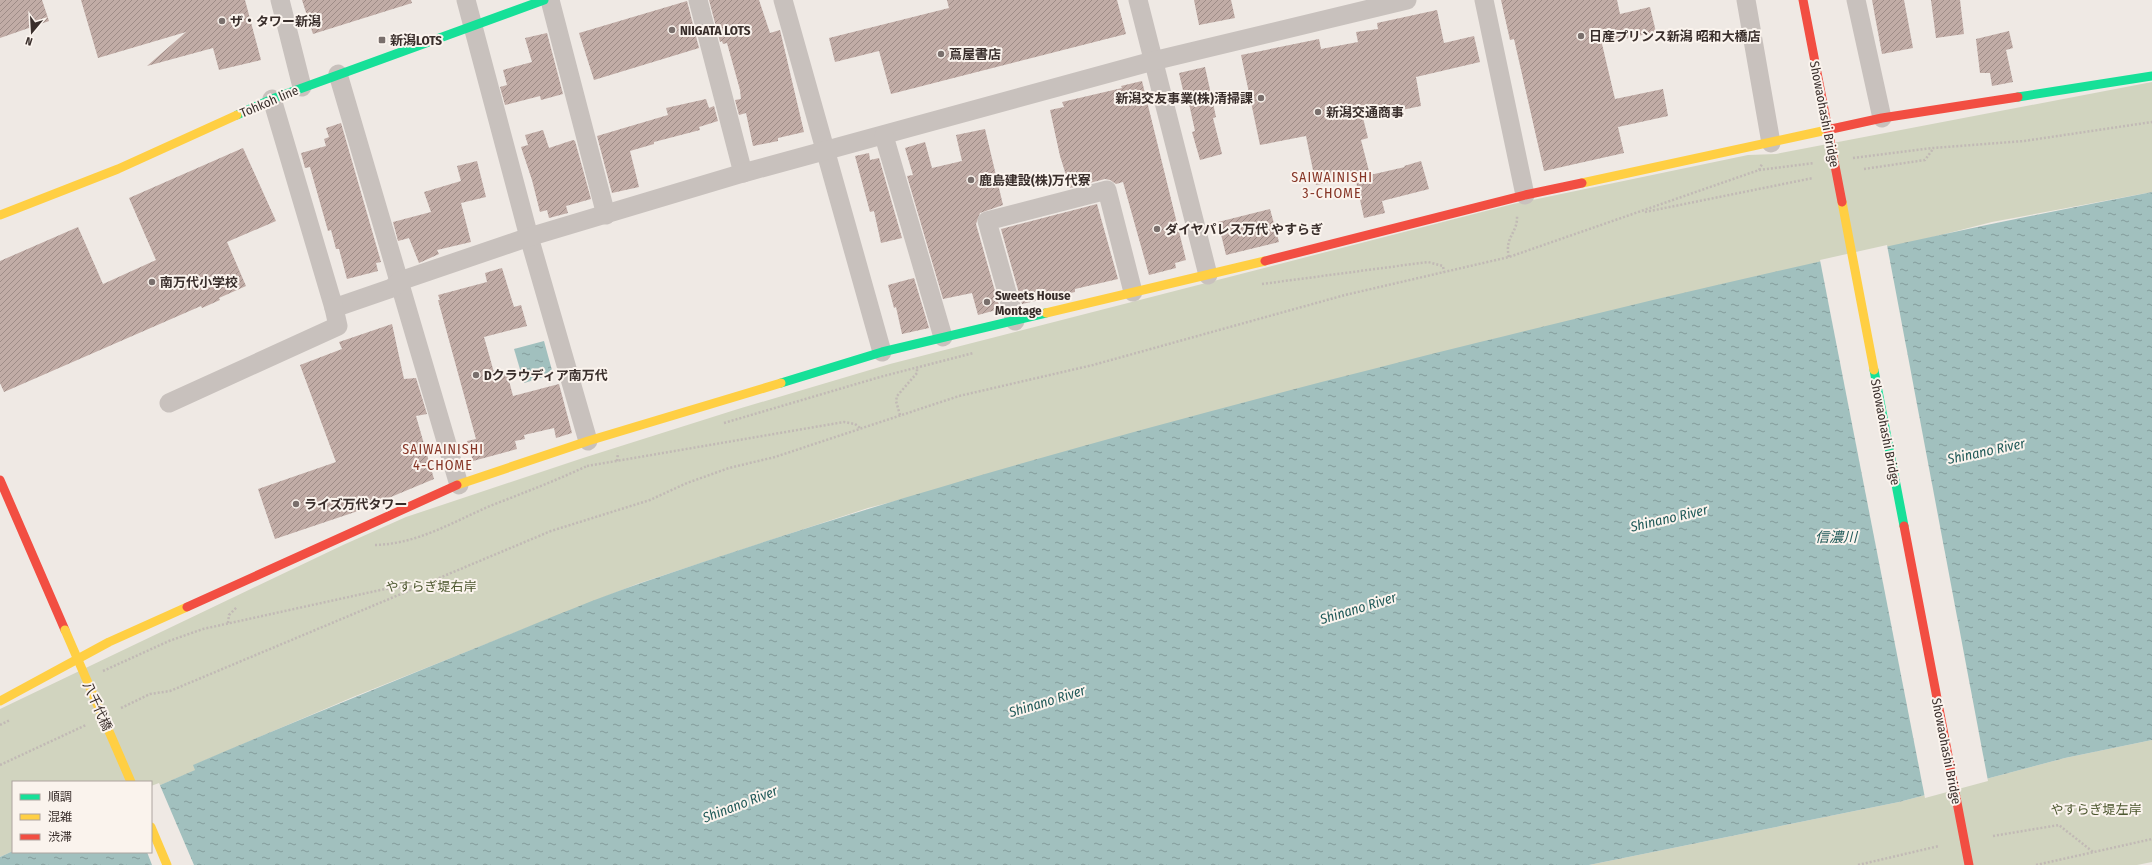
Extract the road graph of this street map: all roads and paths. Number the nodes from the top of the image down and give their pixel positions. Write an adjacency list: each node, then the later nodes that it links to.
1 (280, 0): 17 (street)
2 (466, 0): 13 (street)
3 (544, 0): 13 (street, Tohkoh line)
4 (550, 0): 34 (street)
5 (698, 0): 29 (street)
6 (783, 0): 24 (street)
7 (1138, 0): 14 (street)
8 (1408, 0): 14 (street)
9 (1484, 0): 31 (street)
10 (1746, 0): 22 (street)
11 (1803, 0): 75 (street, Showaohashi Bridge, bridge)
12 (1856, 0): 19 (street)
13 (473, 26): 15 (street, Tohkoh line); 35 (street)
14 (1153, 61): 21 (street); 38 (street)
15 (338, 74): 17 (street, Tohkoh line); 39 (street)
16 (2152, 76): 19 (street)
17 (302, 87): 18 (street, Tohkoh line)
18 (272, 99): 33 (street, Tohkoh line); 42 (street)
19 (1882, 118): 22 (street)
20 (2152, 122): 23 (path)
21 (884, 136): 24 (street); 44 (street)
22 (1771, 143): 28 (path); 31 (street)
23 (1933, 148): 25 (path); 27 (path)
24 (824, 151): 29 (street); 46 (street)
25 (1846, 159)
26 (1822, 162): 28 (path)
27 (1864, 169)
28 (1759, 170): 32 (path)
29 (743, 173): 34 (street)
30 (1813, 178): 32 (path)
31 (1520, 203): 36 (path); 38 (street)
32 (1636, 214): 36 (path)
33 (0, 215)
34 (606, 215): 35 (street)
35 (529, 237): 39 (street); 52 (street)
36 (1508, 257): 37 (path)
37 (1444, 272): 40 (path); 49 (path)
38 (1208, 275): 41 (street)
39 (400, 281): 42 (street); 57 (street)
40 (1254, 285)
41 (1133, 292): 43 (street); 43 (street)
42 (334, 308): 48 (street)
43 (1015, 321): 44 (street)
44 (943, 337): 46 (street)
45 (981, 351): 47 (path)
46 (882, 352): 52 (street)
47 (917, 367): 49 (path); 50 (path)
48 (169, 403)
49 (900, 415): 51 (path)
50 (722, 423)
51 (860, 428): 54 (path); 59 (path)
52 (584, 443): 55 (path); 57 (street)
53 (623, 451): 54 (path)
54 (617, 461): 55 (path)
55 (587, 466): 58 (path)
56 (0, 480): 67 (street, 八千代橋, bridge)
57 (459, 485): 64 (street)
58 (373, 545)
59 (417, 585): 61 (path); 63 (path)
60 (240, 604): 61 (path)
61 (228, 623): 62 (path)
62 (98, 673)
63 (170, 691)
64 (0, 701)
65 (13, 718): 66 (path)
66 (0, 725)
67 (131, 781)
68 (152, 829): 73 (street)
69 (1993, 836): 72 (path)
70 (2152, 839): 72 (path)
71 (1939, 846): 74 (path)
72 (2093, 853): 76 (path)
73 (168, 865)
74 (1858, 865)
75 (1969, 865)
76 (2036, 865)

